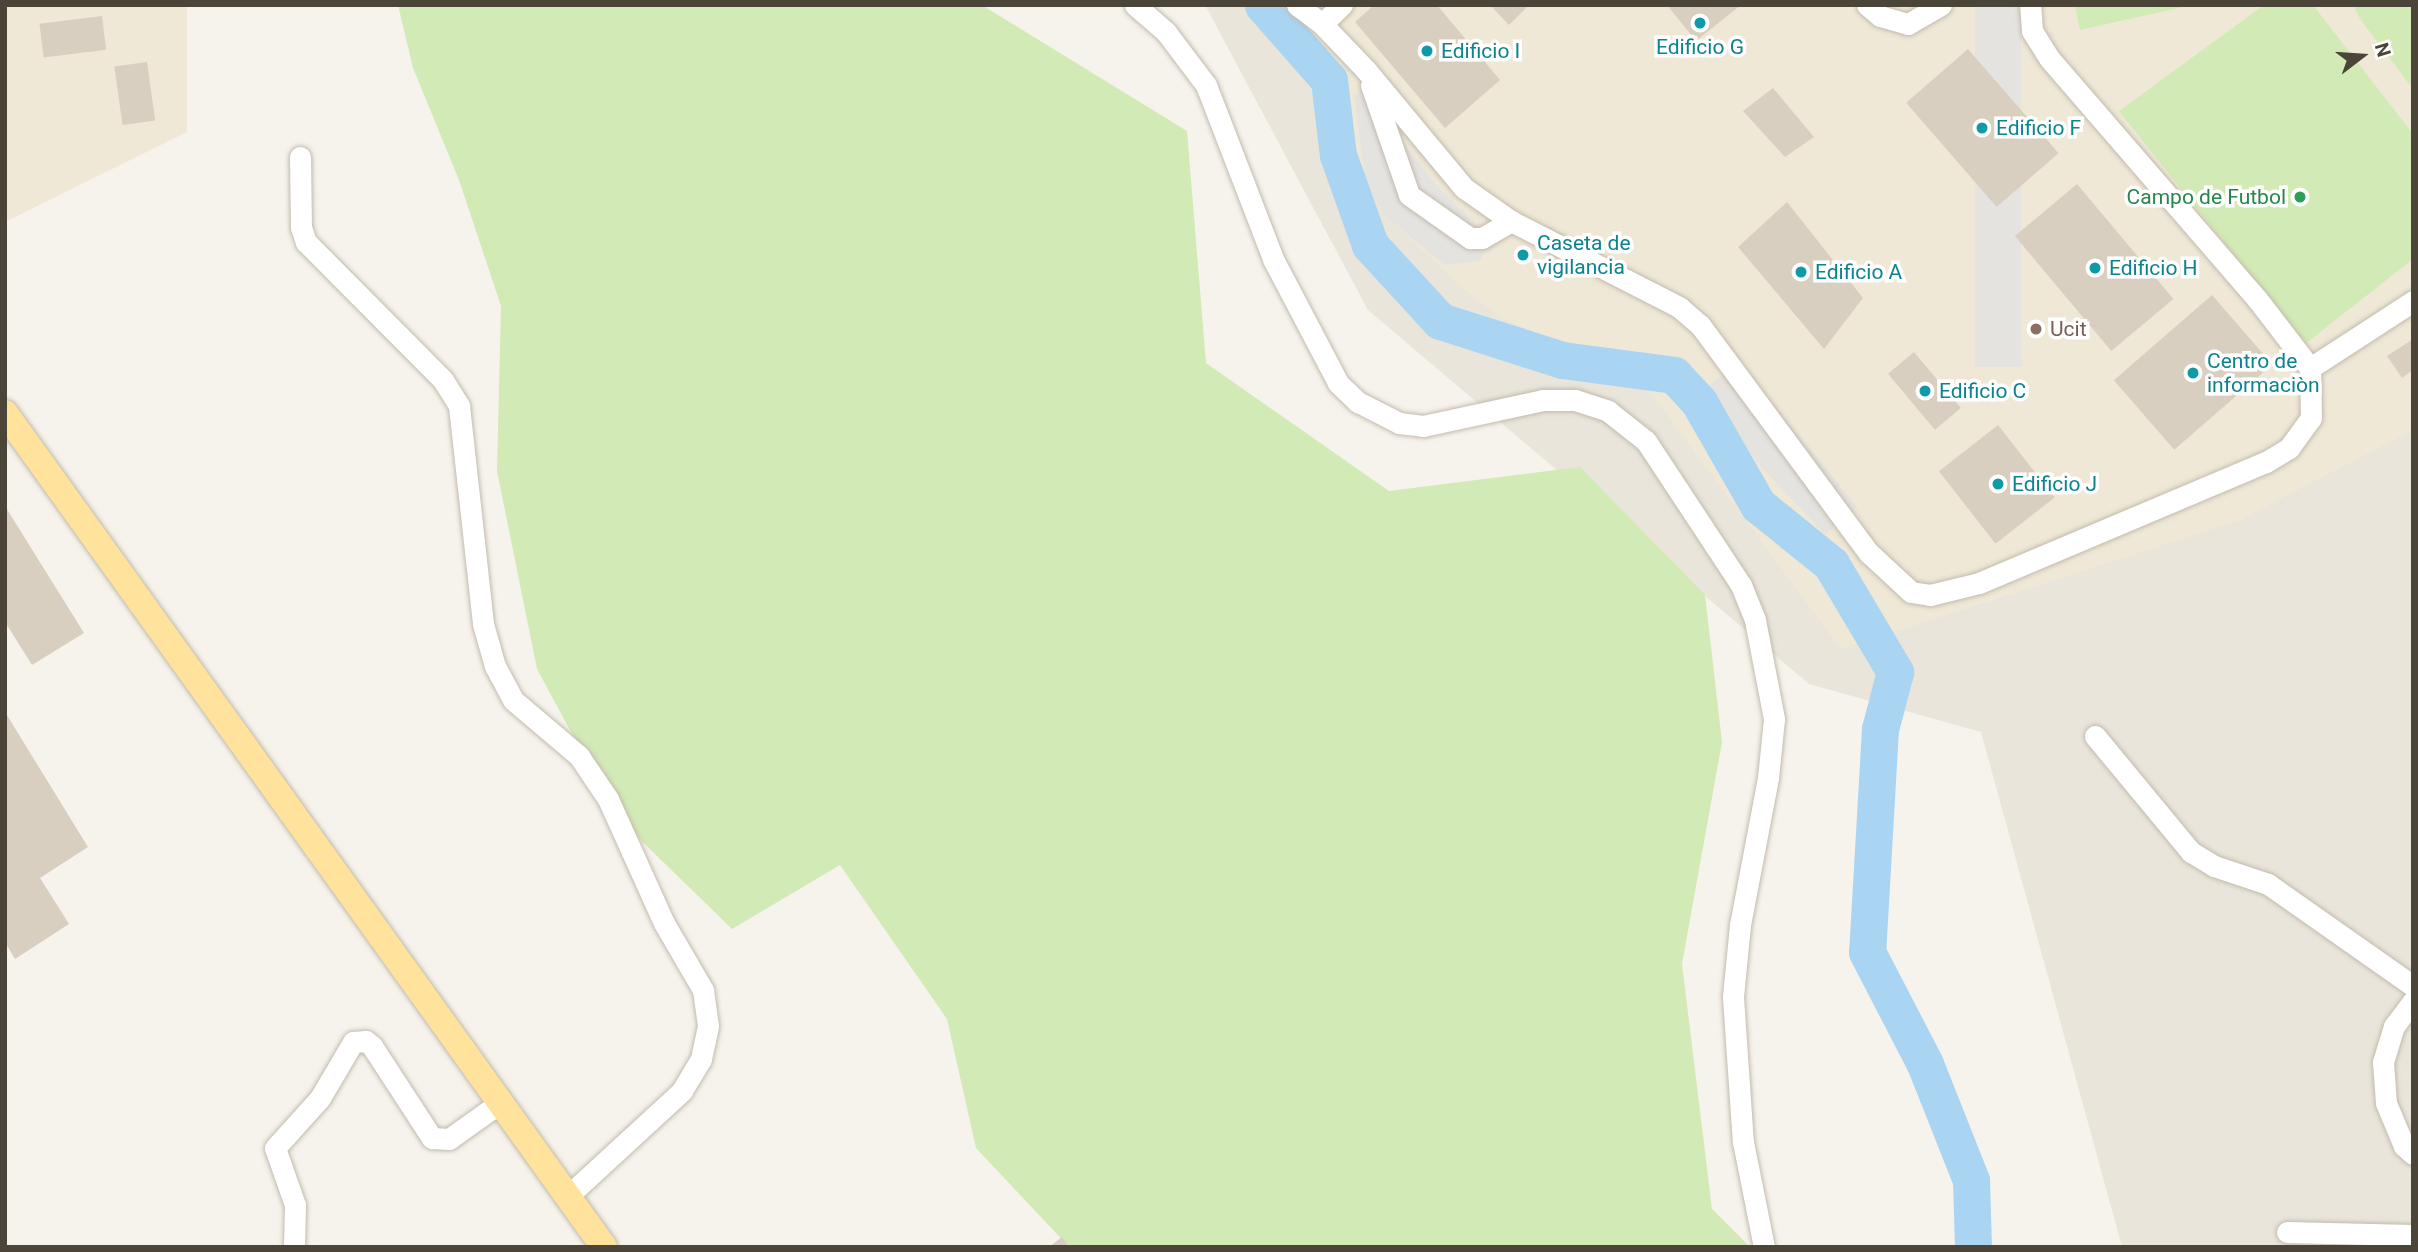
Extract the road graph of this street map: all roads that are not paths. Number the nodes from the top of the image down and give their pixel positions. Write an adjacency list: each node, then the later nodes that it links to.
1 (1135, 5): 24 (street)
2 (1297, 5): 7 (street)
3 (1342, 5): 7 (street)
4 (1867, 5): 5 (street)
5 (1941, 5)
6 (2030, 5): 12 (street)
7 (1322, 24): 8 (street)
8 (1366, 70): 10 (street); 10 (street)
9 (300, 157): 19 (street)
10 (1511, 220): 12 (street)
11 (2413, 301): 12 (street)
12 (2310, 368)
13 (5, 413): 17 (main road)
14 (2095, 737): 15 (street)
15 (2413, 986)
16 (2413, 1001): 18 (street)
17 (501, 1102): 19 (main road); 22 (street)
18 (2413, 1154)
19 (568, 1196): 23 (main road)
20 (2287, 1232): 21 (street)
21 (2413, 1235)
22 (294, 1247)
23 (604, 1247)
24 (1764, 1247)

